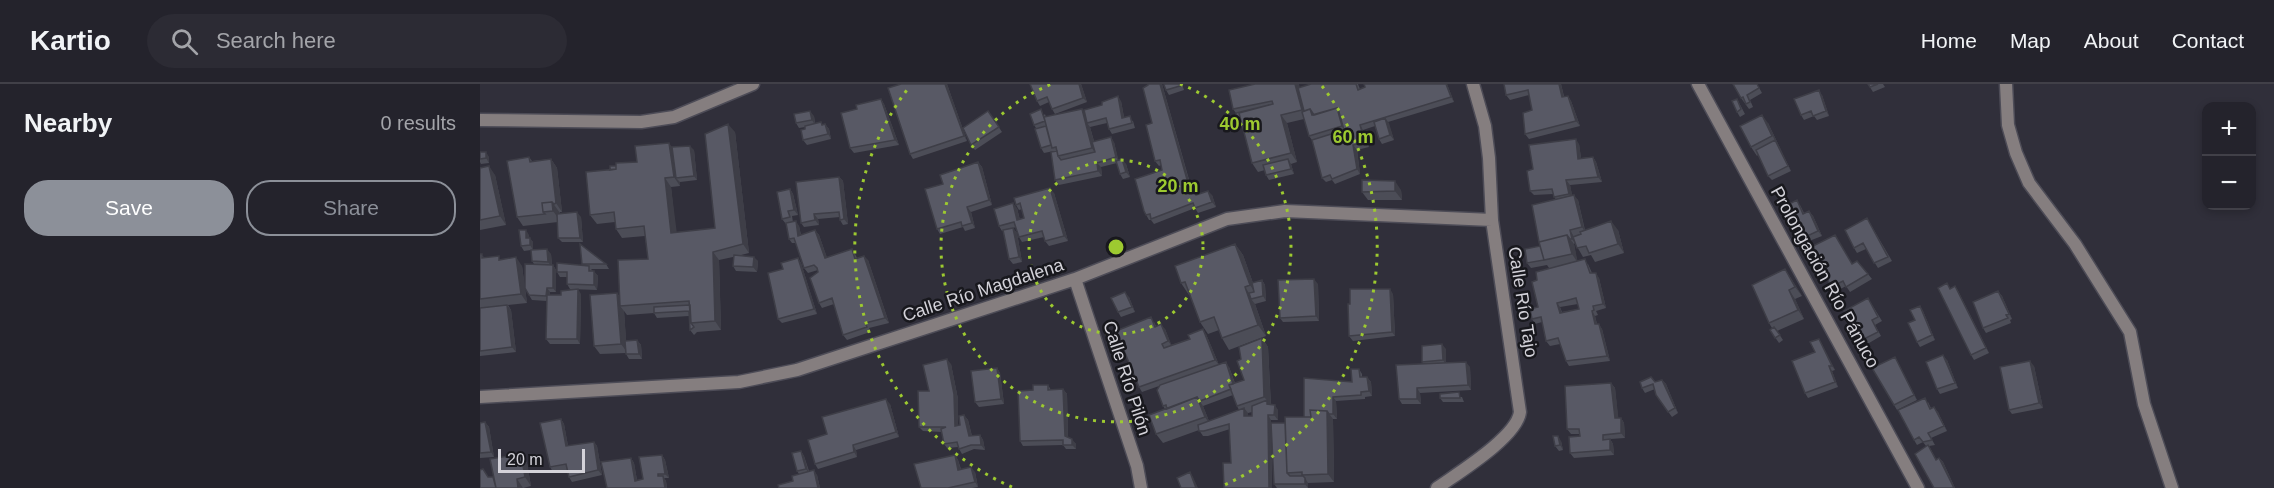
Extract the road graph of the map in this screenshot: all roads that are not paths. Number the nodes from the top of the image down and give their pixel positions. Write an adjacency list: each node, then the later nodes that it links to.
1 (753, 84): 5 (street)
2 (1473, 84): 6 (street, Calle Río Tajo)
3 (1698, 84): 11 (street, Prolongación Río Pánuco)
4 (2006, 84): 12 (street)
5 (480, 120)
6 (1492, 220): 7 (street, Calle Río Magdalena); 10 (street, Calle Río Tajo)
7 (1075, 279): 8 (street, Calle Río Magdalena); 9 (street, Calle Río Pilón)
8 (480, 397)
9 (1141, 488)
10 (1437, 488)
11 (1918, 488)
12 (2172, 488)

